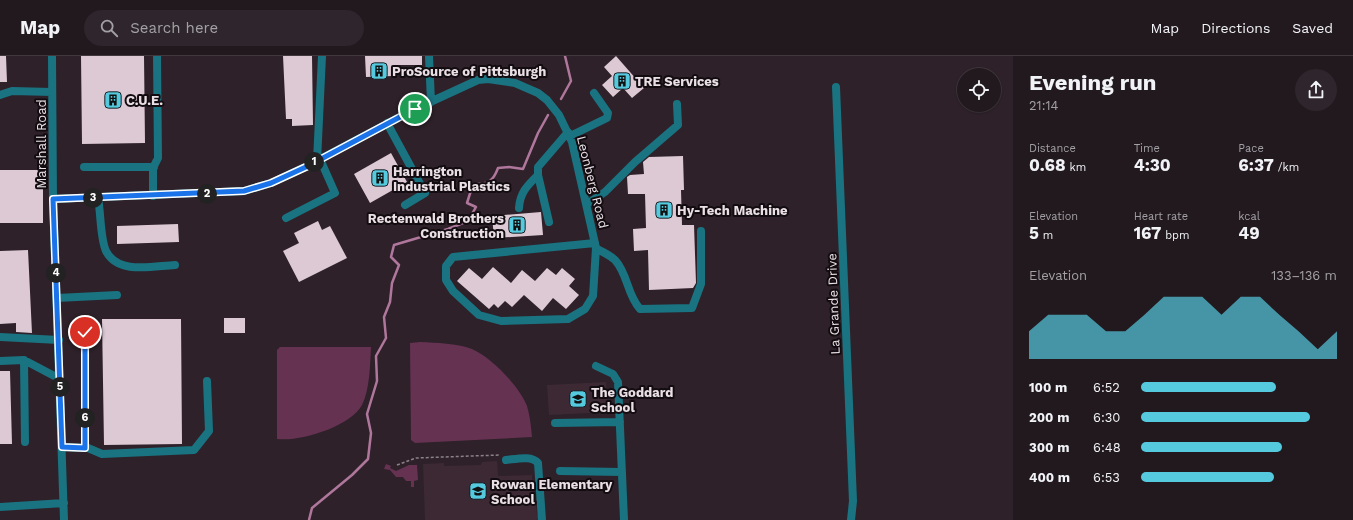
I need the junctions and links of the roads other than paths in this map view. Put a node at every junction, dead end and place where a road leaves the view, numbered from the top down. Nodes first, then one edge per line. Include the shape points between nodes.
1 (52, 56) edge
2 (157, 56) edge
3 (322, 56) edge
4 (429, 56) edge
5 (836, 87) dead end
6 (52, 92) junction
7 (594, 93) dead end
8 (0, 94) edge
9 (431, 102) junction
10 (677, 104) dead end
11 (387, 123) junction
12 (569, 134) junction
13 (318, 160) junction
14 (154, 166) junction
15 (84, 167) dead end
16 (538, 175) junction
17 (153, 196) junction
18 (98, 198) junction
19 (53, 199) junction
20 (587, 204) junction
21 (405, 205) dead end
22 (519, 208) dead end
23 (286, 218) dead end
24 (549, 222) dead end
25 (701, 231) dead end
26 (596, 246) junction
27 (175, 265) dead end
28 (117, 295) dead end
29 (57, 298) junction
30 (85, 332) dead end
31 (0, 337) edge
32 (59, 340) junction
33 (24, 360) junction
34 (0, 361) edge
35 (596, 366) dead end
36 (60, 379) junction
37 (207, 381) dead end
38 (620, 422) junction
39 (555, 424) dead end
40 (25, 442) dead end
41 (62, 447) junction
42 (85, 448) junction
43 (505, 457) road end
44 (560, 471) dead end
45 (622, 472) junction
46 (64, 503) junction
47 (0, 506) edge
48 (64, 520) edge
49 (542, 520) edge
50 (624, 520) edge
51 (851, 520) edge

1 - 6 street, Marshall Road
2 - 14 street via 158,158
3 - 13 street
4 - 9 street
5 - 51 street, La Grande Drive via 853,502
6 - 8 street via 12,91
6 - 19 street, Marshall Road
7 - 12 street via 608,113 607,118
9 - 11 street, Leonberg Road
9 - 12 street, Leonberg Road via 478,80 515,83 547,100 555,108
10 - 20 street via 678,125 634,162 605,192
11 - 13 street, Leonberg Road
11 - 21 street via 425,193
12 - 16 street via 538,167
12 - 20 street, Leonberg Road
13 - 17 street, Leonberg Road via 271,183 244,191
13 - 23 street via 335,193
14 - 15 street
14 - 17 street
16 - 22 street via 523,191
16 - 24 street
17 - 18 street, Leonberg Road
18 - 19 street, Leonberg Road
18 - 27 street via 106,251 118,263 130,268
19 - 29 street, Marshall Road
20 - 26 street, Leonberg Road
25 - 26 street via 702,284 692,308 640,309 633,302 621,268 614,258
26 - 26 street, Leonberg Road via 453,257 446,266 446,280 453,291 479,315 501,321 568,319 585,309 593,296
28 - 29 street
29 - 32 street, Marshall Road
30 - 42 street
31 - 32 street
32 - 36 street, Marshall Road
33 - 34 street
33 - 36 street
33 - 40 street
35 - 38 street via 616,376
36 - 41 street, Marshall Road
37 - 42 street via 209,431 194,450 102,454
38 - 39 street
38 - 45 street
41 - 42 street
41 - 46 street, Marshall Road
43 - 49 street via 531,458 538,463
44 - 45 street
45 - 50 street
46 - 47 street
46 - 48 street, Marshall Road

